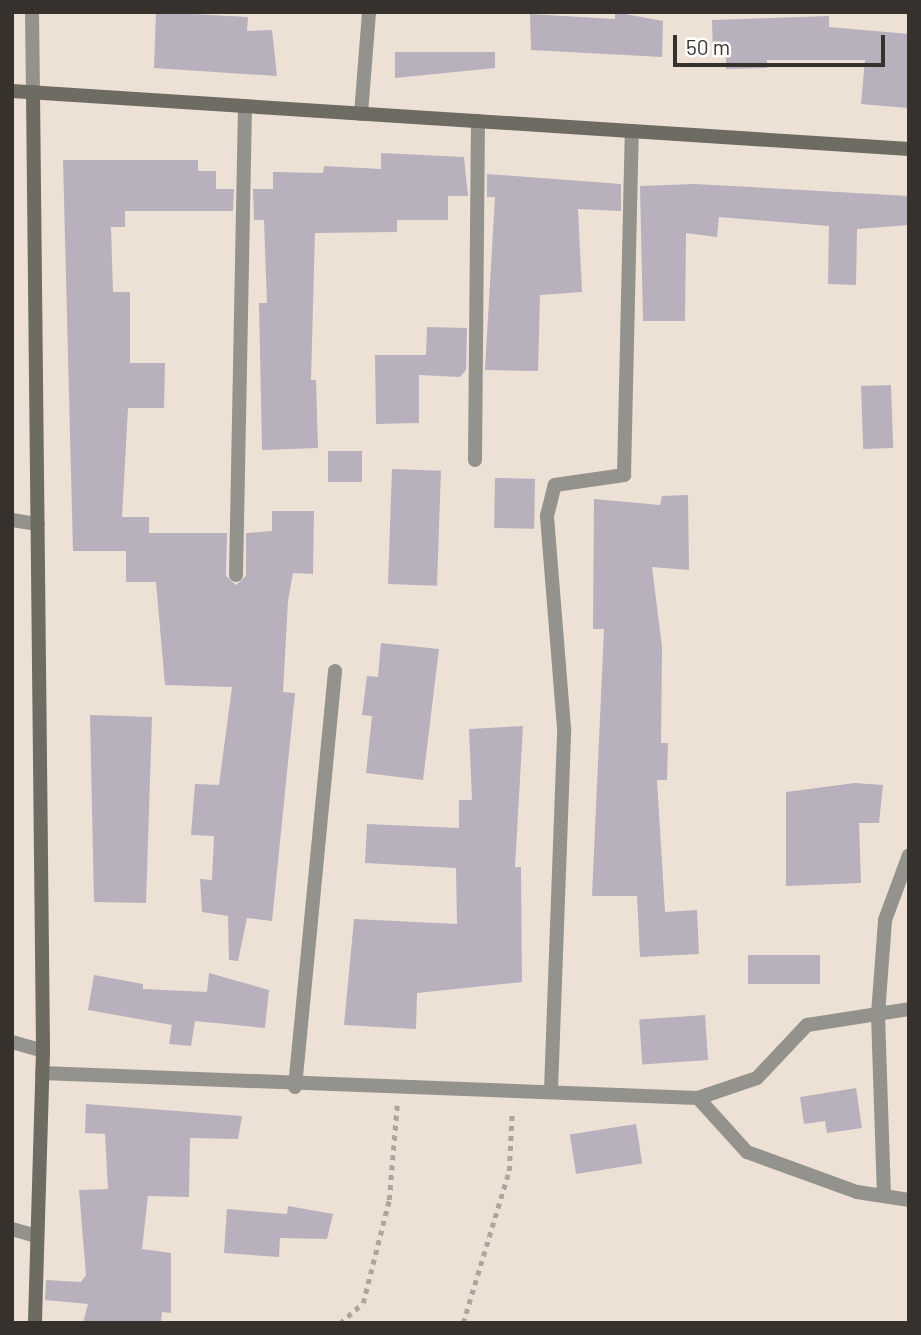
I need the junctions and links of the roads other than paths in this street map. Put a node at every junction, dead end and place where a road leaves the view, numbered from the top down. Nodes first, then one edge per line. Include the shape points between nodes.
1 (32, 12) edge
2 (369, 12) edge
3 (12, 91) edge
4 (33, 92) junction
5 (245, 106) junction
6 (361, 114) junction
7 (478, 121) junction
8 (632, 131) junction
9 (909, 149) edge
10 (475, 460) dead end
11 (12, 520) edge
12 (37, 524) junction
13 (236, 575) dead end
14 (335, 671) dead end
15 (909, 855) edge
16 (909, 1009) edge
17 (878, 1014) junction
18 (12, 1042) edge
19 (43, 1051) junction
20 (42, 1073) junction
21 (295, 1087) junction
22 (551, 1090) junction
23 (698, 1098) junction
24 (884, 1196) junction
25 (909, 1200) edge
26 (12, 1229) edge
27 (37, 1236) junction
28 (35, 1323) edge

1 - 4 street
2 - 6 street
3 - 4 main road
4 - 5 main road
4 - 12 main road
5 - 6 main road
5 - 13 street
6 - 7 main road
7 - 8 main road
7 - 10 street
8 - 9 main road
8 - 22 street via 624,475 555,485 547,516 564,728
11 - 12 street
12 - 19 main road
14 - 21 street
15 - 17 street via 885,920
16 - 17 street
17 - 23 street via 807,1025 757,1078
17 - 24 street
18 - 19 street
19 - 20 main road
20 - 21 street
20 - 27 main road
21 - 22 street
22 - 23 street
23 - 24 street via 747,1152
24 - 25 street
26 - 27 street
27 - 28 main road

